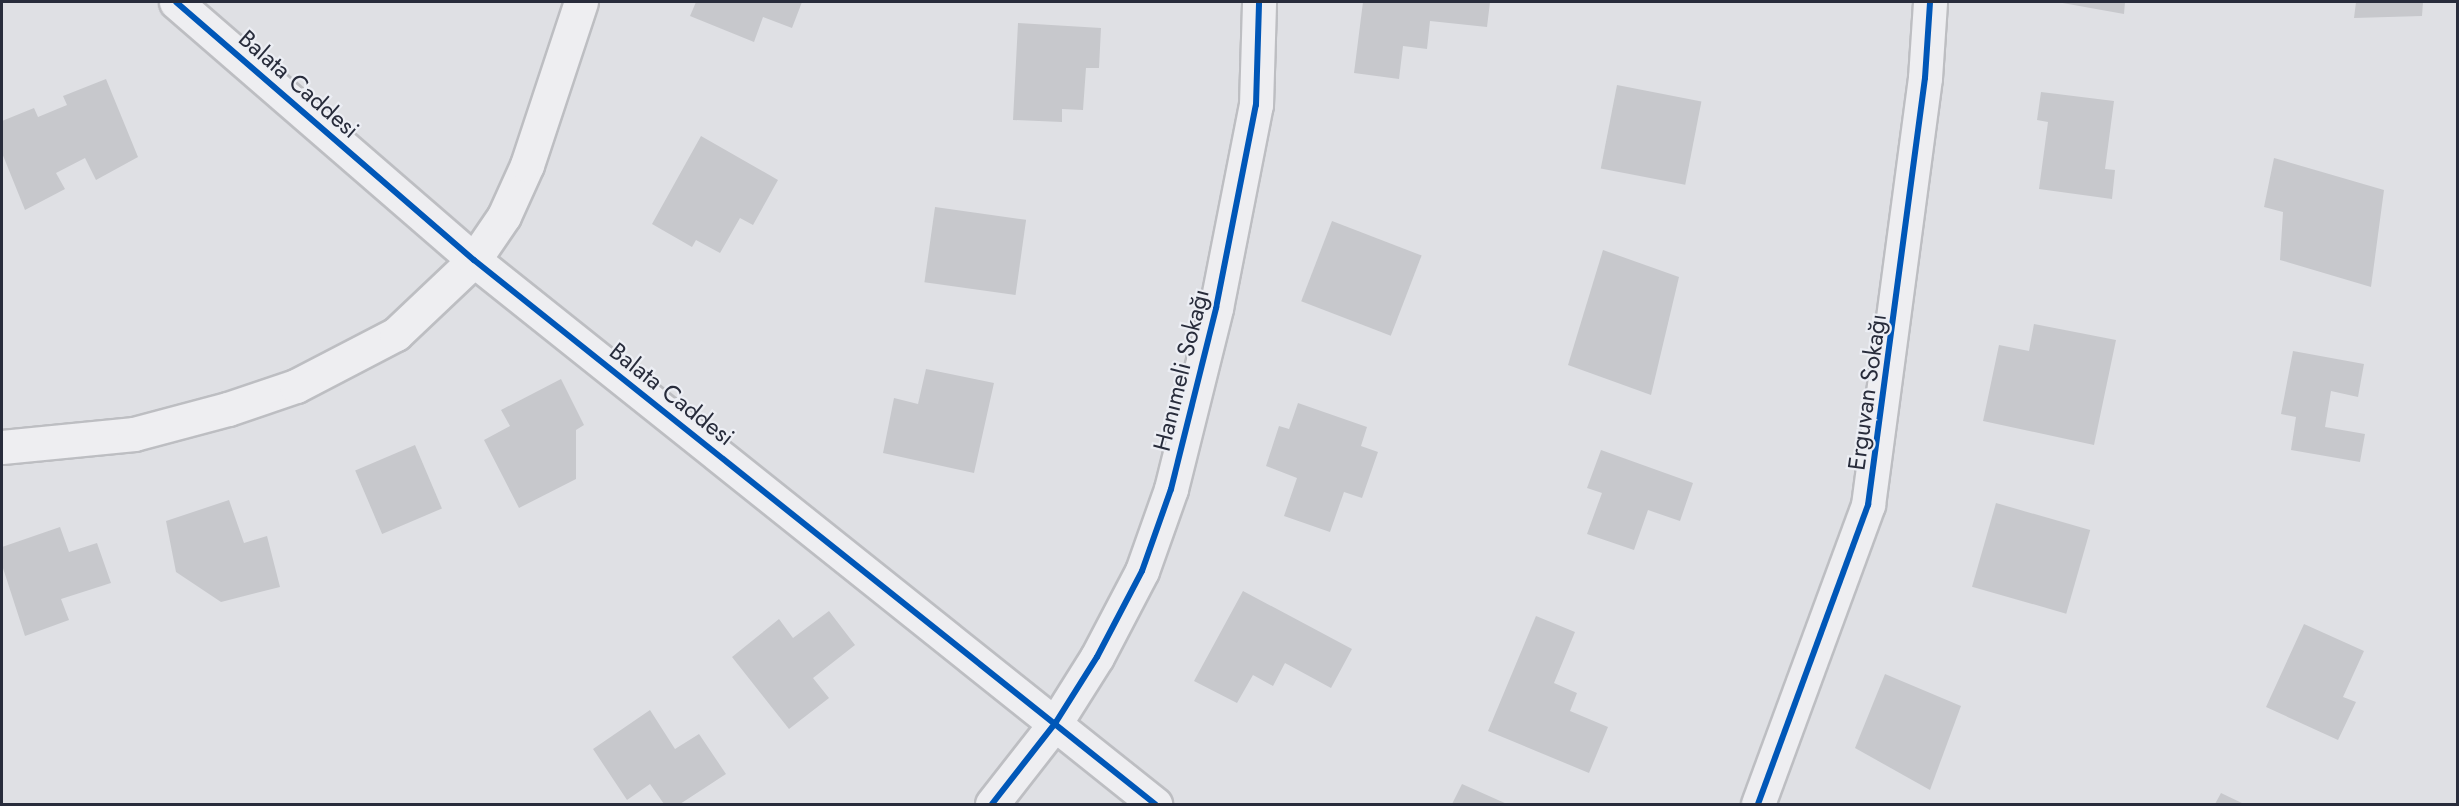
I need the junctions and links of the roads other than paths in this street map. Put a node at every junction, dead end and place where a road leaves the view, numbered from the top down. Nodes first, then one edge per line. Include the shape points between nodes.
1 (176, 2) edge
2 (581, 2) edge
3 (1259, 2) edge
4 (1930, 2) edge
5 (474, 260) junction
6 (2, 447) edge
7 (1056, 722) junction
8 (992, 804) edge
9 (1155, 804) edge
10 (1758, 804) edge

1 - 5 street, Balata Caddesi
2 - 5 street via 527,165 504,216
3 - 7 street, Hanımeli Sokağı via 1256,105 1216,308 1171,489 1142,571
4 - 10 street, Erguvan Sokağı via 1925,78 1868,505
5 - 6 street via 396,334 296,386 134,434
5 - 7 street, Balata Caddesi
7 - 8 street, Hanımeli Sokağı
7 - 9 street, Balata Caddesi

